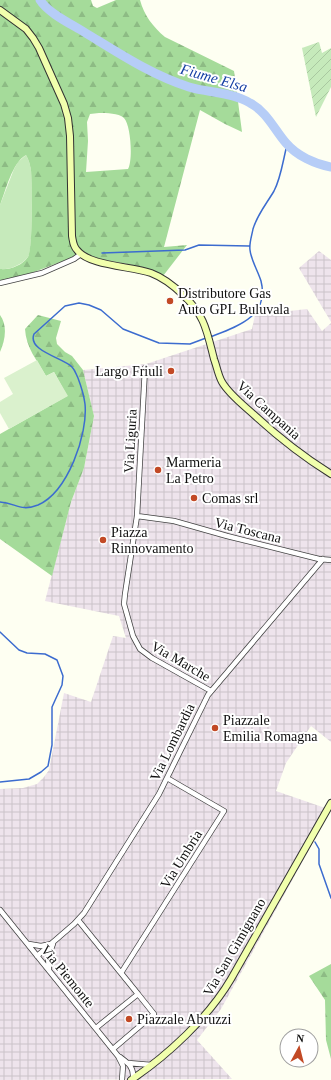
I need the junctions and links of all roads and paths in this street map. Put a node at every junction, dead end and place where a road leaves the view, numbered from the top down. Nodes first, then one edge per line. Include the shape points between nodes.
1 (0, 10) edge
2 (81, 254) junction
3 (0, 283) edge
4 (145, 368) dead end
5 (331, 474) edge
6 (137, 516) junction
7 (322, 559) junction
8 (331, 560) edge
9 (211, 691) junction
10 (167, 778) junction
11 (331, 803) edge
12 (0, 910) edge
13 (78, 920) junction
14 (54, 942) junction
15 (27, 943) junction
16 (38, 956) junction
17 (49, 970) junction
18 (121, 973) junction
19 (138, 994) junction
20 (96, 1028) junction
21 (112, 1048) junction
22 (118, 1056) junction
23 (128, 1063) junction
24 (152, 1065) junction
25 (132, 1079) edge
26 (122, 1080) edge

1 - 2 street via 26,29 33,38 64,104 70,136 72,236 75,247
2 - 3 street via 72,261 42,273
2 - 5 street, Via Campania via 91,260 145,271 172,285 189,301 205,325 220,376 228,391 291,447
4 - 6 street, Via Liguria
6 - 7 street, Via Toscana via 174,521
6 - 9 street, Via Marche via 124,604 133,636 141,650 152,658
7 - 8 street, Via Toscana
7 - 9 street, Via Lombardia
9 - 10 street, Via Lombardia
10 - 13 street, Via Lombardia
10 - 18 street, Via Umbria via 224,811
11 - 24 street, Via San Gimignano via 219,998 201,1020
12 - 15 street, Via Piemonte
13 - 14 street, Via Lombardia
13 - 18 street
14 - 15 street via 43,946
14 - 16 street, Via Lombardia
14 - 17 street via 48,956
15 - 16 street, Via Piemonte
16 - 17 street, Via Piemonte
17 - 20 street, Via Piemonte
18 - 19 street
19 - 20 street
19 - 21 street via 154,1014
20 - 21 street, Via Piemonte
21 - 22 street, Via Piemonte
22 - 23 street, Via Piemonte
22 - 26 street, Via Piemonte via 122,1066
23 - 24 street
23 - 25 street via 132,1068
24 - 25 street, Via San Gimignano

